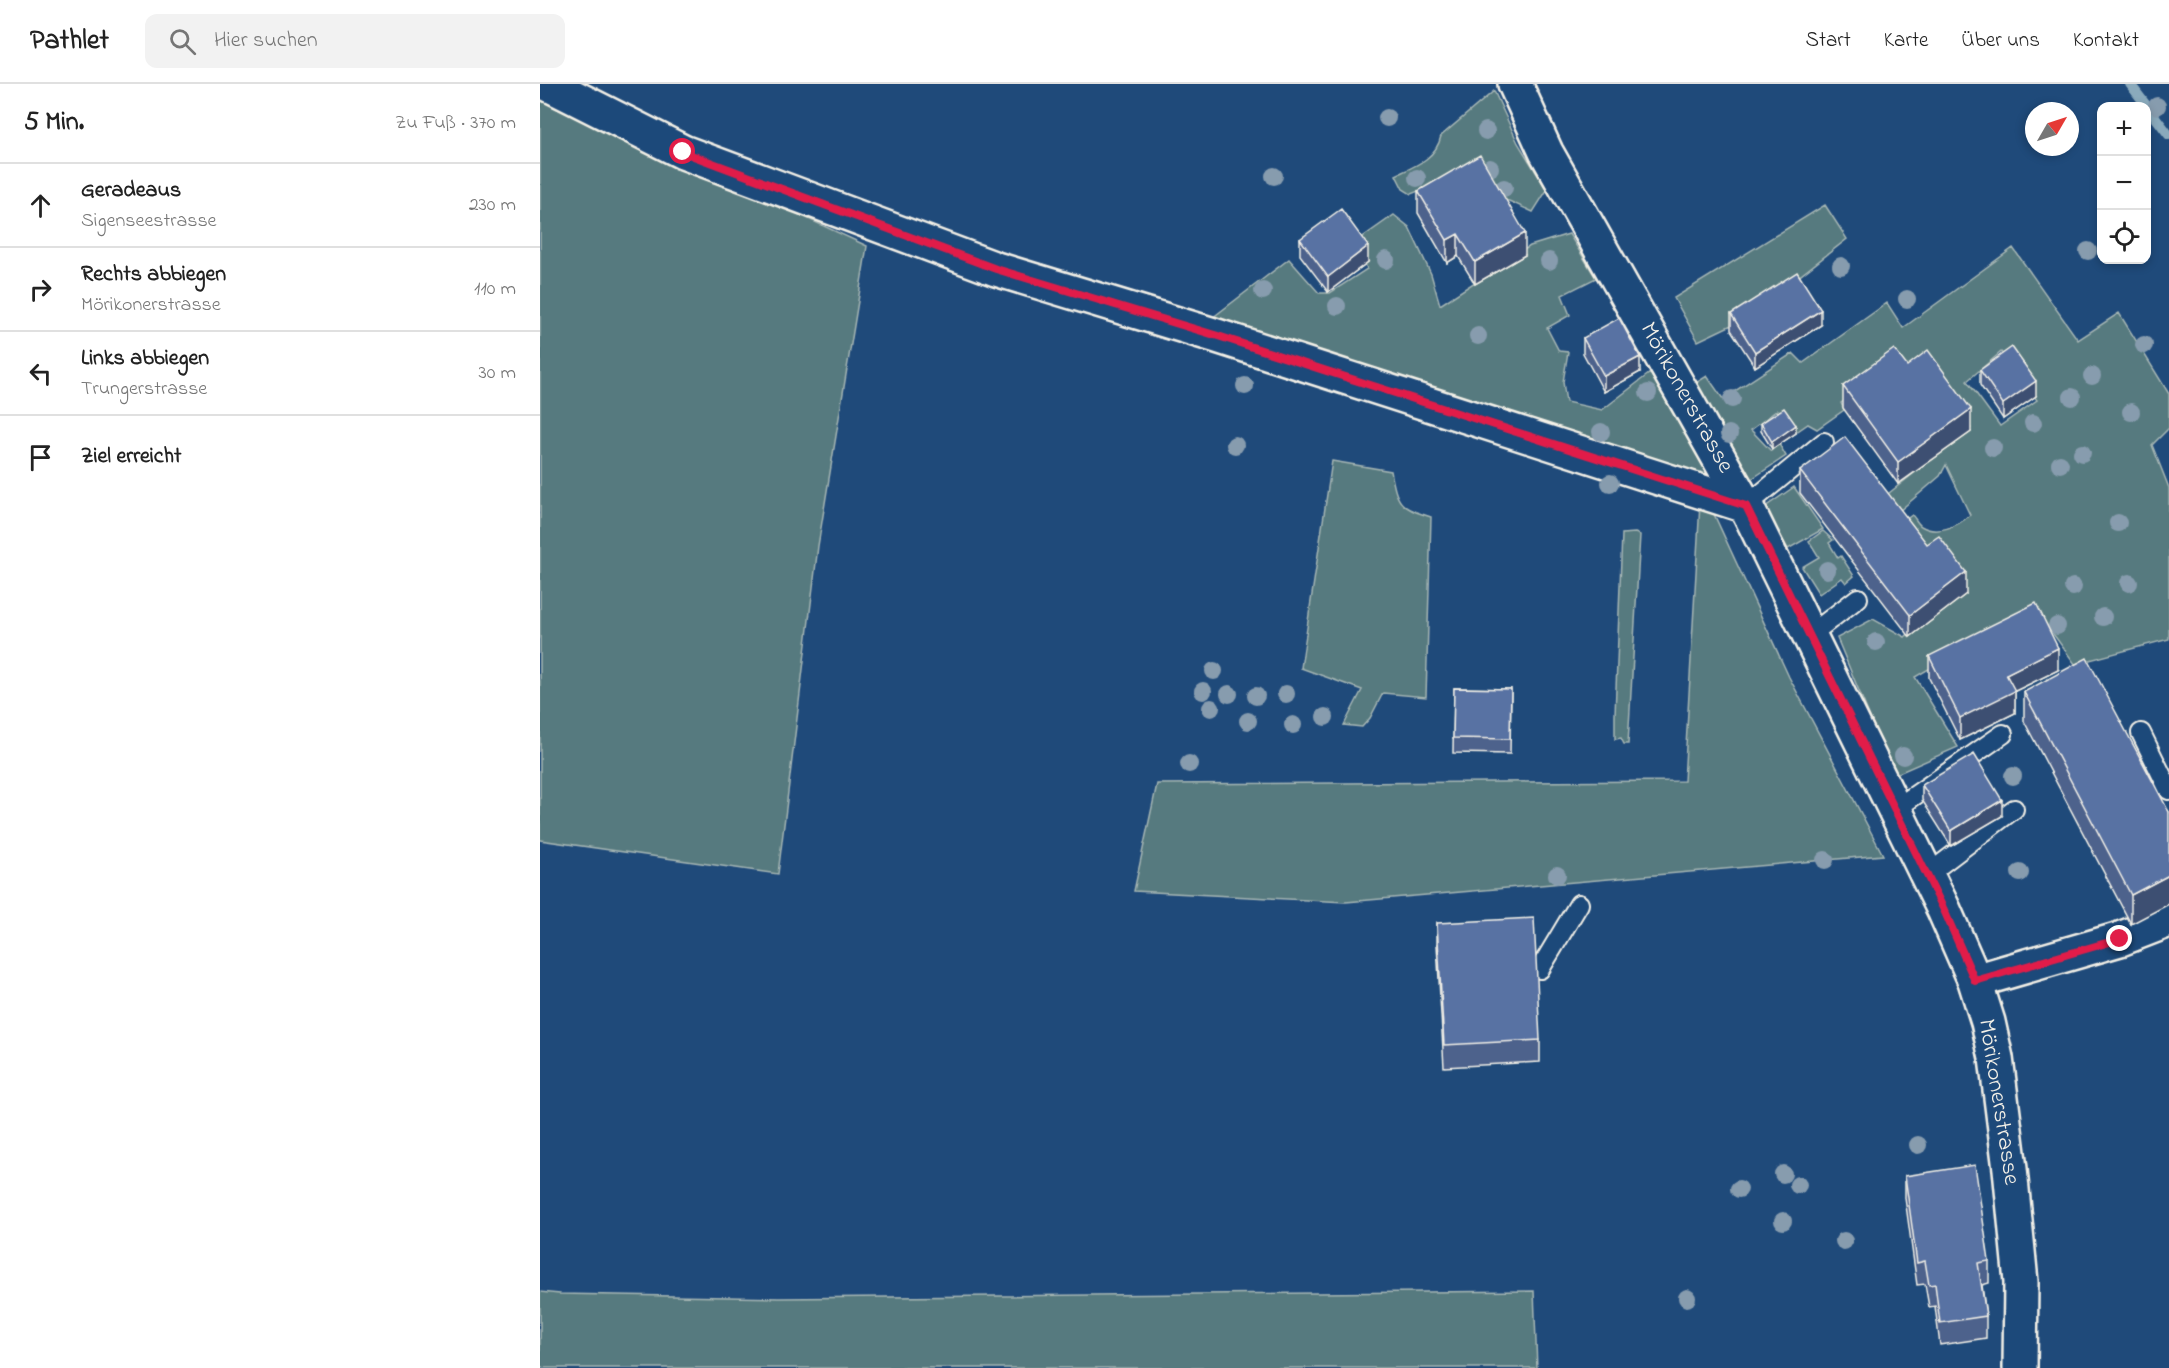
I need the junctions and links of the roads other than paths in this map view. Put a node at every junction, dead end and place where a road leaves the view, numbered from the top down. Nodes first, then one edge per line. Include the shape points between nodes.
1 (548, 84) edge
2 (1515, 84) edge
3 (1824, 442) dead end
4 (1746, 506) junction
5 (1858, 598) dead end
6 (1810, 635) junction
7 (2141, 733) dead end
8 (2003, 734) dead end
9 (2169, 790) edge
10 (2014, 809) dead end
11 (1894, 810) junction
12 (1927, 875) junction
13 (1579, 904) dead end
14 (2169, 920) edge
15 (1540, 969) dead end
16 (1975, 981) junction
17 (2020, 1368) edge

1 - 4 street via 683,152 996,269 1218,336
2 - 4 street, Mörikonerstrasse via 1546,152
3 - 4 lane
4 - 6 street, Mörikonerstrasse
5 - 6 lane
6 - 11 street, Mörikonerstrasse
7 - 9 lane
8 - 11 lane
10 - 12 lane
11 - 12 street, Mörikonerstrasse
12 - 16 street, Mörikonerstrasse
13 - 15 lane
14 - 16 street via 2120,939
16 - 17 street, Mörikonerstrasse via 1996,1058 2010,1169 2021,1282

